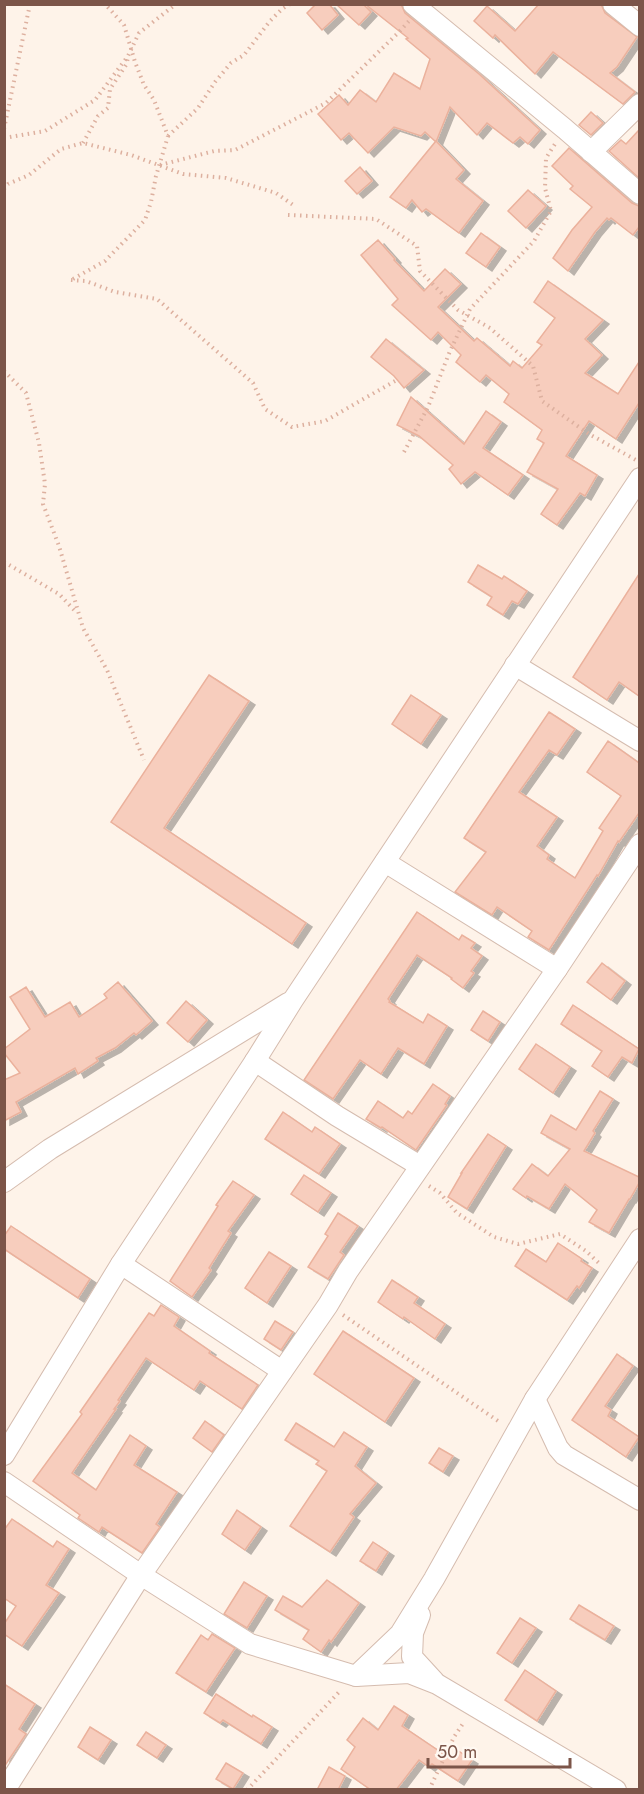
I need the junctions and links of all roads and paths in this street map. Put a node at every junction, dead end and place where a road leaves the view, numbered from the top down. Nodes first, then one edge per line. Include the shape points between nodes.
1 (30, 4) edge
2 (105, 4) edge
3 (176, 4) edge
4 (290, 4) edge
5 (613, 4) edge
6 (415, 7) edge
7 (639, 26) edge
8 (128, 56) junction
9 (639, 104) edge
10 (4, 129) edge
11 (565, 129) junction
12 (168, 136) junction
13 (4, 138) edge
14 (83, 143) junction
15 (591, 152) junction
16 (159, 165) junction
17 (4, 189) edge
18 (639, 194) edge
19 (296, 207) dead end
20 (288, 215) dead end
21 (4, 371) edge
22 (395, 381) dead end
23 (404, 452) dead end
24 (639, 462) edge
25 (639, 478) edge
26 (4, 562) edge
27 (79, 615) junction
28 (515, 665) junction
29 (639, 741) edge
30 (144, 760) dead end
31 (639, 844) edge
32 (385, 862) junction
33 (556, 969) junction
34 (293, 1000) junction
35 (255, 1061) junction
36 (417, 1171) junction
37 (4, 1182) edge
38 (639, 1239) edge
39 (121, 1264) junction
40 (615, 1277) junction
41 (328, 1305) junction
42 (282, 1371) junction
43 (535, 1400) junction
44 (516, 1433) junction
45 (4, 1455) edge
46 (4, 1482) edge
47 (639, 1500) edge
48 (141, 1575) junction
49 (434, 1578) junction
50 (356, 1676) junction
51 (437, 1684) junction
52 (474, 1706) junction
53 (5, 1790) edge
54 (247, 1790) edge
55 (429, 1790) edge
56 (616, 1790) edge

1 - 10 path
2 - 12 path via 124,25 144,85
3 - 8 path via 139,33
4 - 12 path via 270,21 244,55 231,63 198,108
5 - 7 street
6 - 11 street
6 - 16 path via 398,33 326,103 235,150 214,151
8 - 13 path via 94,100 45,131
8 - 14 path via 110,88 108,108 98,116
9 - 15 street
11 - 15 street
11 - 23 path via 546,158 545,188 551,211 534,241 470,309
12 - 16 path
14 - 16 path
14 - 17 path via 61,149
15 - 18 street
16 - 19 path via 183,174 226,178 276,193
16 - 22 path via 145,220 105,261 71,280 158,299 253,382 265,409 292,427 324,421
20 - 24 path via 376,219 417,246 420,271 458,310 490,328 533,366 542,401
21 - 27 path via 26,393 39,442 45,484 43,504
25 - 28 street
26 - 27 path via 59,594
27 - 30 path via 107,670
28 - 29 street
28 - 32 street
31 - 33 street
32 - 33 street
32 - 34 street
33 - 36 street
34 - 35 street
34 - 37 street via 50,1149
35 - 36 street
35 - 39 street
36 - 40 path via 458,1213 494,1237 518,1244 560,1234
36 - 41 street
38 - 40 street
39 - 42 street
39 - 45 street
40 - 43 street
41 - 42 street
41 - 44 path
42 - 48 street
43 - 44 street
43 - 47 street via 564,1455
44 - 49 street
46 - 48 street
48 - 50 street via 250,1644
48 - 53 street
49 - 50 street via 400,1634
49 - 51 street via 413,1633 412,1657
50 - 51 street via 409,1673
50 - 54 path
51 - 52 street
52 - 55 path
52 - 56 street

